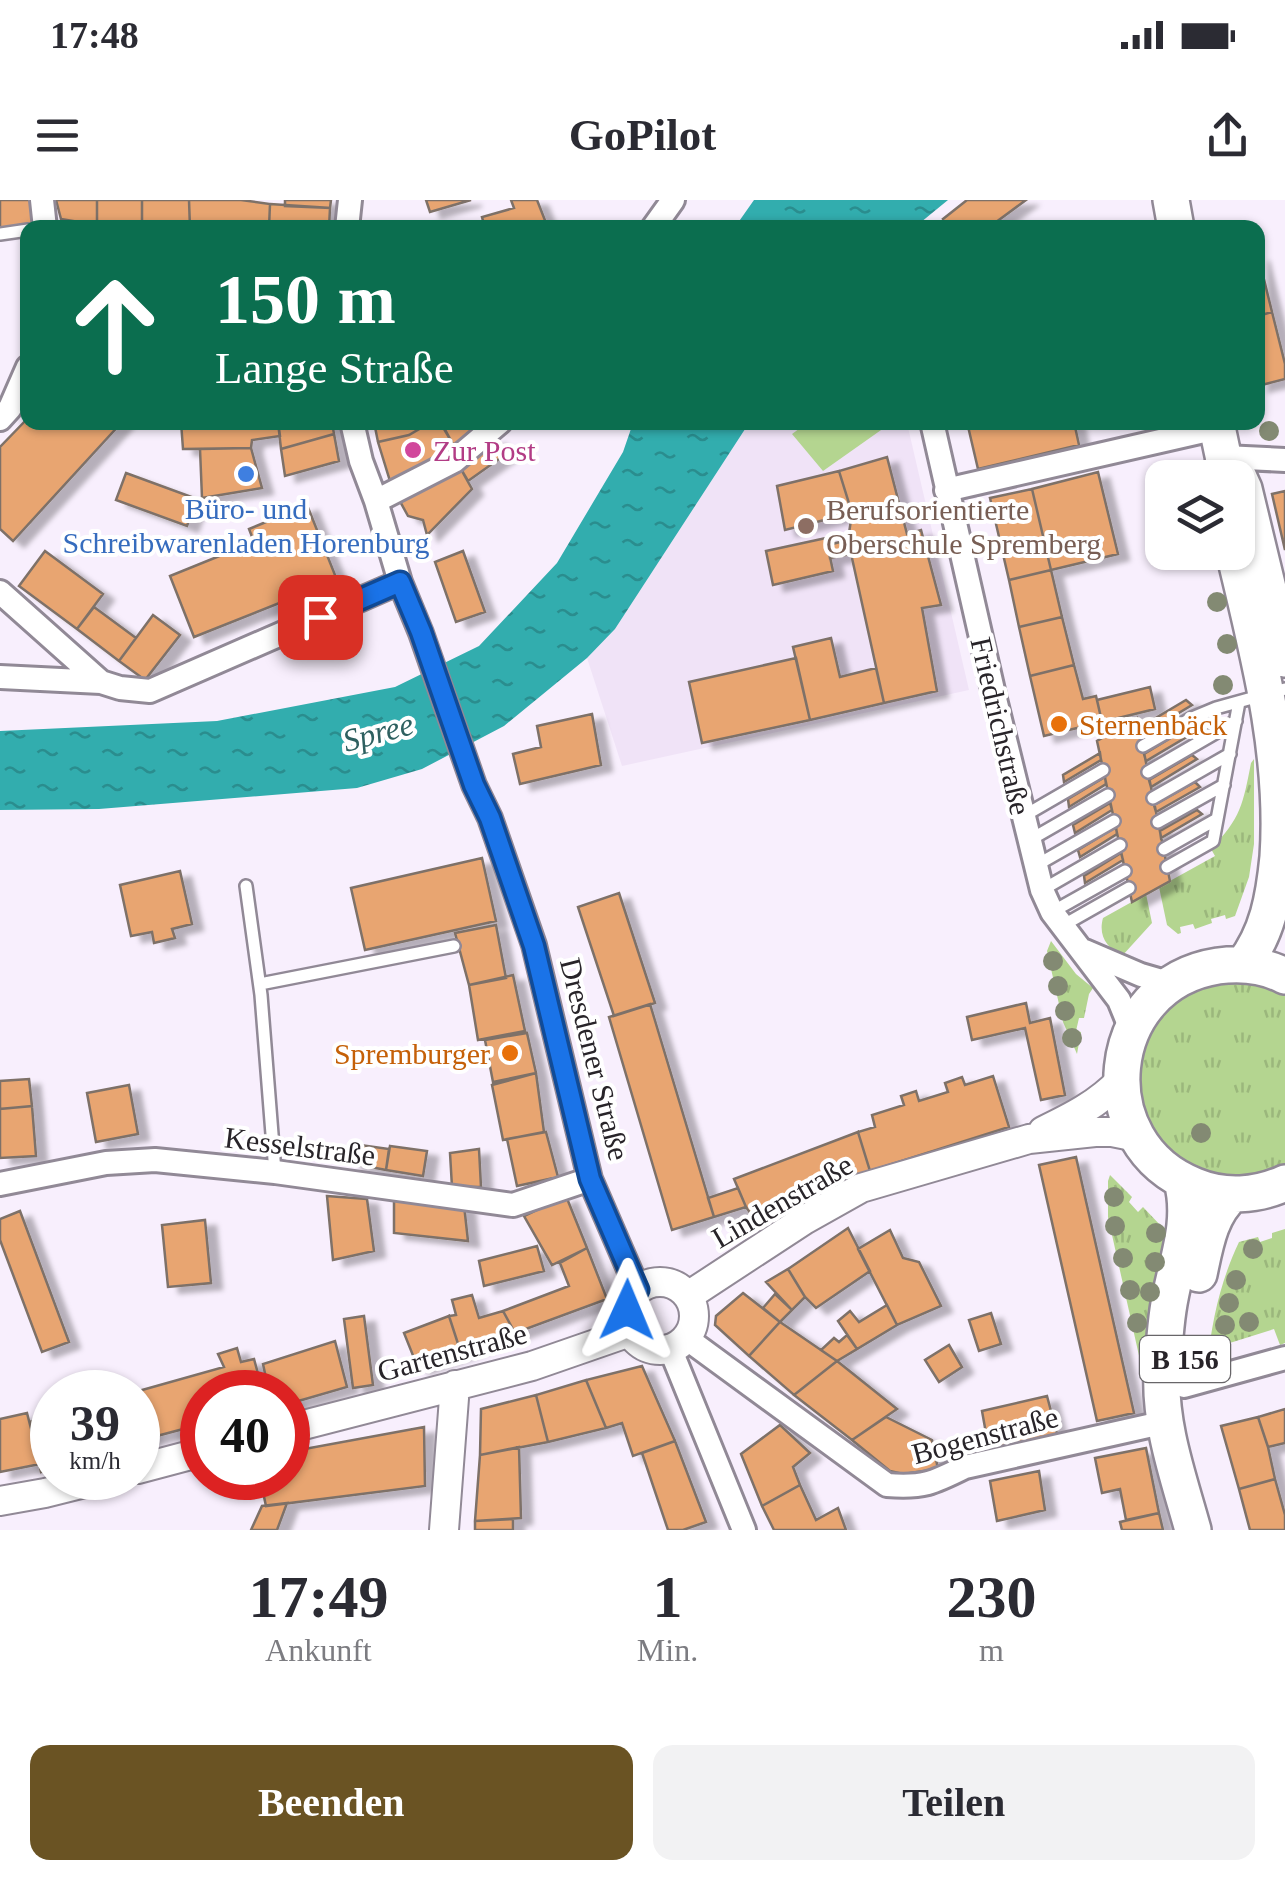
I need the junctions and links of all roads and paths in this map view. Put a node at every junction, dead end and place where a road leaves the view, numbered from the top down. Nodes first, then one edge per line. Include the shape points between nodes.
1 (20, 385) edge
2 (0, 418) edge
3 (354, 430) edge
4 (491, 430) edge
5 (934, 430) edge
6 (1220, 449) edge
7 (1285, 460) edge
8 (946, 490) junction
9 (376, 501) junction
10 (1238, 570) edge
11 (400, 582) junction
12 (0, 592) edge
13 (1285, 659) edge
14 (0, 676) edge
15 (101, 682) junction
16 (1264, 695) edge
17 (1236, 721) junction
18 (1143, 746) dead end
19 (1230, 754) junction
20 (1103, 770) dead end
21 (1148, 772) dead end
22 (1224, 784) junction
23 (1108, 794) dead end
24 (1153, 798) dead end
25 (1022, 817) junction
26 (1218, 819) junction
27 (1114, 821) dead end
28 (1158, 822) dead end
29 (1028, 840) junction
30 (1120, 845) dead end
31 (1164, 849) dead end
32 (1035, 866) junction
33 (1167, 867) dead end
34 (1125, 871) dead end
35 (246, 886) dead end
36 (1129, 888) dead end
37 (1042, 890) junction
38 (1057, 919) junction
39 (454, 946) dead end
40 (1082, 950) junction
41 (1243, 965) junction
42 (1285, 976) edge
43 (260, 984) junction
44 (1172, 984) junction
45 (1132, 1032) junction
46 (1121, 1080) junction
47 (1136, 1136) junction
48 (1029, 1139) junction
49 (275, 1172) junction
50 (590, 1179) junction
51 (1182, 1181) junction
52 (1285, 1183) edge
53 (0, 1184) edge
54 (1233, 1194) junction
55 (638, 1290) junction
56 (688, 1296) junction
57 (630, 1332) junction
58 (678, 1343) junction
59 (1285, 1358) edge
60 (454, 1386) junction
61 (1184, 1386) junction
62 (1166, 1422) junction
63 (310, 1424) edge
64 (30, 1496) edge
65 (0, 1501) edge
66 (444, 1530) edge
67 (744, 1530) edge
68 (1193, 1530) edge
69 (1216, 1530) edge

1 - 2 street
3 - 9 street, Dresdener Straße
4 - 9 street via 454,461
5 - 8 street, Friedrichstraße
6 - 7 street
6 - 8 street
6 - 13 main road via 1244,489
8 - 25 street, Friedrichstraße
9 - 11 street, Dresdener Straße
10 - 16 main road
11 - 15 street via 150,691
11 - 50 street, Dresdener Straße via 534,946
12 - 15 street
14 - 15 street
16 - 17 lane
16 - 18 lane via 1192,718
16 - 41 main road via 1278,758 1282,824 1270,912
17 - 19 lane
17 - 21 lane
19 - 22 lane
19 - 24 lane
20 - 25 lane
22 - 26 lane
22 - 28 lane
23 - 29 lane
25 - 29 street, Friedrichstraße
26 - 31 lane
26 - 33 lane via 1213,841
27 - 32 lane
29 - 32 street, Friedrichstraße
30 - 37 lane
32 - 37 street, Friedrichstraße
34 - 38 lane
35 - 43 lane
36 - 38 lane
37 - 38 street, Friedrichstraße
38 - 40 street, Friedrichstraße
39 - 43 lane
40 - 44 street, Friedrichstraße
40 - 45 street, Friedrichstraße
41 - 42 main road
41 - 44 main road via 1208,968
43 - 49 lane
44 - 45 main road
45 - 46 main road
46 - 47 main road
46 - 48 street, Lindenstraße via 1087,1109
47 - 48 street, Lindenstraße via 1095,1132
47 - 51 main road
48 - 56 street, Lindenstraße via 861,1188
49 - 50 street, Kesselstraße via 514,1205
49 - 53 street, Kesselstraße via 156,1160
50 - 55 street, Dresdener Straße
51 - 54 main road
51 - 62 main road, B 156 via 1186,1226 1162,1376
52 - 54 main road
54 - 61 main road, B 156 via 1206,1242 1187,1328
55 - 56 street via 670,1283
55 - 57 street via 627,1310
56 - 58 street via 692,1328
57 - 58 street via 658,1350
57 - 60 street, Gartenstraße
58 - 62 street, Bogenstraße via 887,1485 915,1487 965,1467
58 - 67 street
59 - 61 street
60 - 63 street, Gartenstraße
60 - 66 street
61 - 69 main road, B 156
62 - 68 main road, B 156
64 - 65 street

